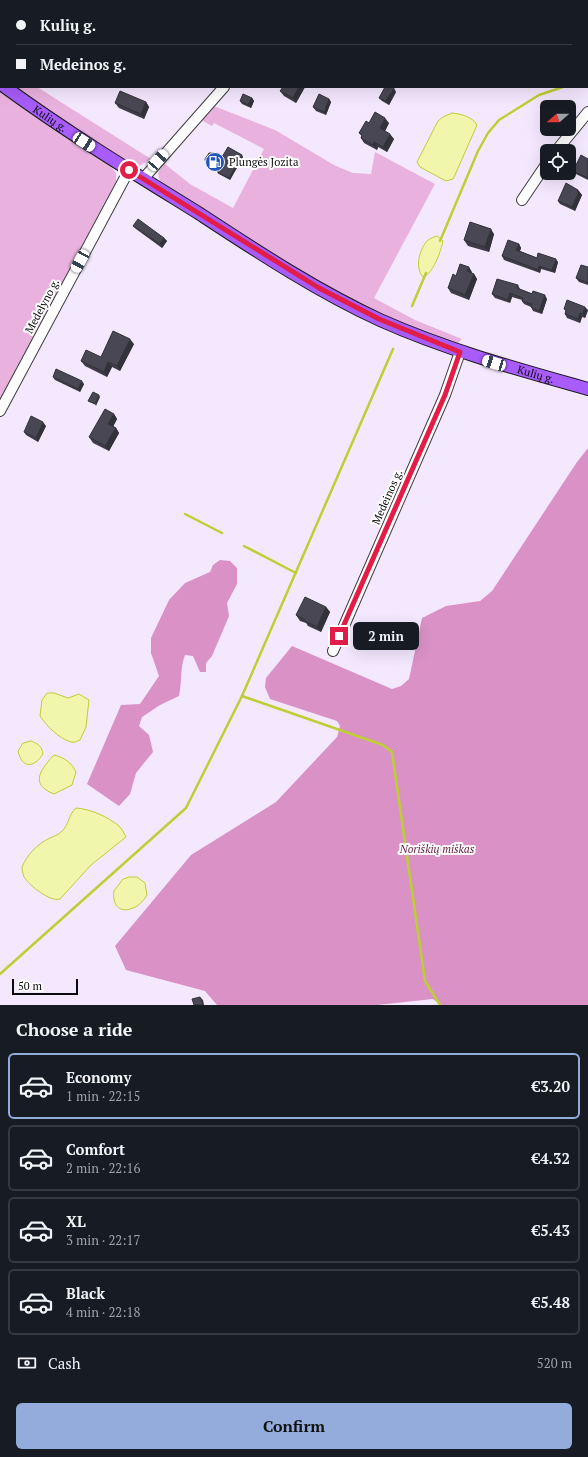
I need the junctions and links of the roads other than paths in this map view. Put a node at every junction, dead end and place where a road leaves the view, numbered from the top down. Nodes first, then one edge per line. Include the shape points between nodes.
1 (6, 88) edge
2 (223, 88) edge
3 (588, 112) edge
4 (562, 144) edge
5 (129, 170) junction
6 (540, 173) edge
7 (143, 179) junction
8 (522, 200) dead end
9 (460, 352) junction
10 (588, 389) edge
11 (0, 411) edge
12 (333, 651) dead end

1 - 5 main road, Kulių g.
2 - 7 street
3 - 4 street
5 - 7 main road, Kulių g.
5 - 11 street, Medelyno g.
6 - 8 street
7 - 9 main road, Kulių g. via 319,288 379,319
9 - 10 main road, Kulių g.
9 - 12 street, Medeinos g. via 445,395

